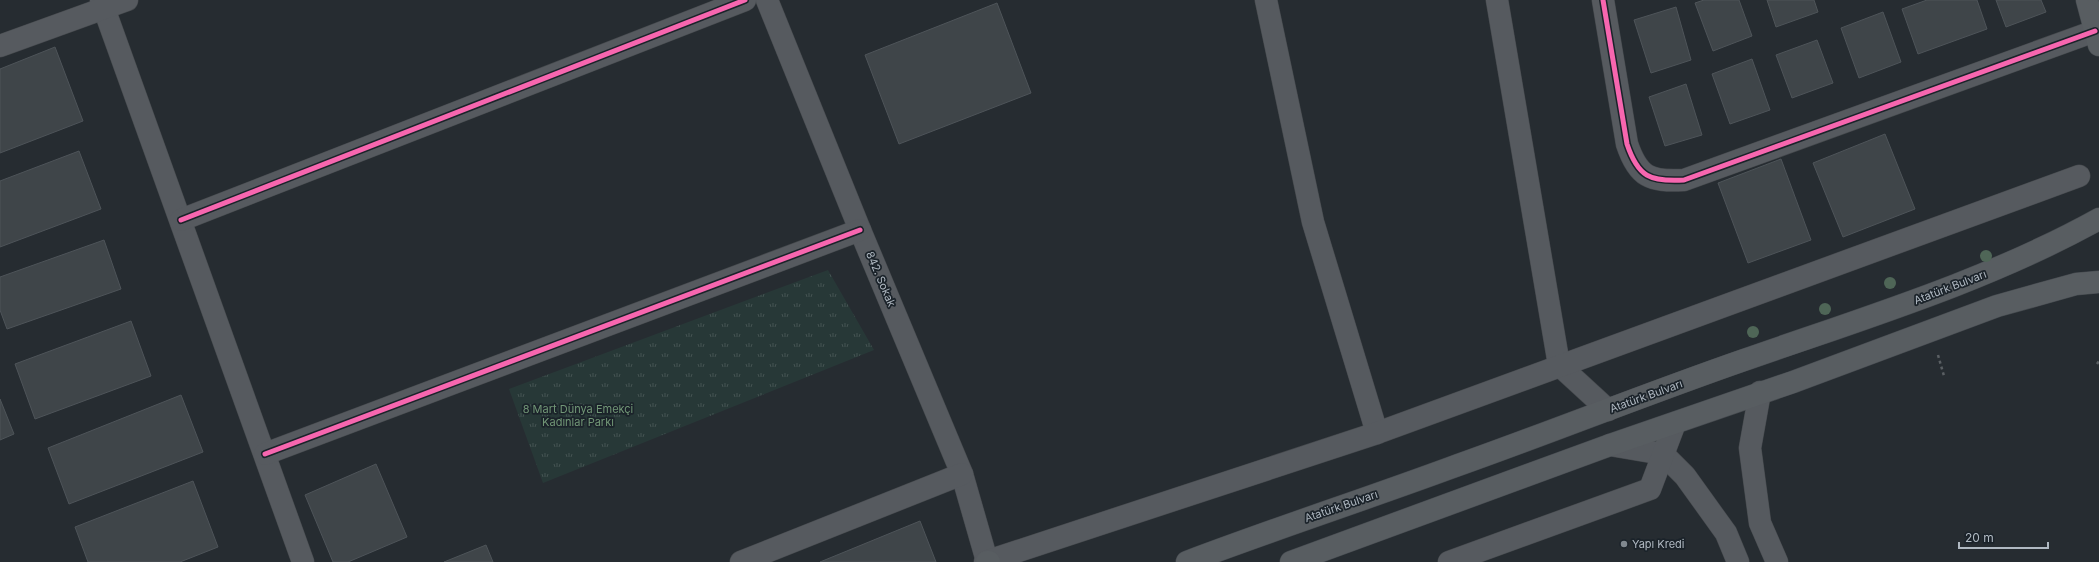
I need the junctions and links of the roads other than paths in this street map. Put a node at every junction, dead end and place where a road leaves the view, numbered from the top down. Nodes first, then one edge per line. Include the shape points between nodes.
1 (127, 0) edge
2 (744, 0) edge
3 (767, 0) edge
4 (1266, 0) edge
5 (1497, 0) edge
6 (1603, 0) edge
7 (2087, 0) edge
8 (103, 4) edge
9 (2097, 38) edge
10 (0, 46) edge
11 (2079, 176) dead end
12 (181, 220) junction
13 (2099, 220) edge
14 (860, 230) junction
15 (2099, 282) edge
16 (1559, 365) junction
17 (1760, 392) junction
18 (1608, 410) junction
19 (1675, 422) junction
20 (1377, 433) junction
21 (1610, 445) junction
22 (265, 454) junction
23 (1663, 454) junction
24 (962, 474) junction
25 (303, 562) edge
26 (741, 562) edge
27 (987, 562) edge
28 (1187, 562) edge
29 (1291, 562) edge
30 (1449, 562) edge
31 (1738, 562) edge
32 (1777, 562) edge

1 - 8 street
2 - 12 street
3 - 14 street, 842. Sokak
4 - 20 street via 1313,222
5 - 16 street
6 - 9 street via 1626,144 1641,171 1650,178 1663,182 1684,180
7 - 9 main road
8 - 10 street
8 - 12 street
11 - 16 street
12 - 22 street
13 - 18 main road, Atatürk Bulvarı via 1998,268 1916,300
14 - 22 street
14 - 24 street, 842. Sokak
15 - 17 main road via 2076,284 1997,306
16 - 18 street
16 - 20 street
17 - 19 main road
17 - 32 street via 1750,448 1760,523
18 - 28 main road, Atatürk Bulvarı
19 - 21 main road
19 - 23 street
20 - 27 street
21 - 23 street
21 - 29 main road
22 - 25 street
23 - 30 street via 1650,489
23 - 31 street via 1685,476 1726,533
24 - 26 street
24 - 27 street, 842. Sokak

